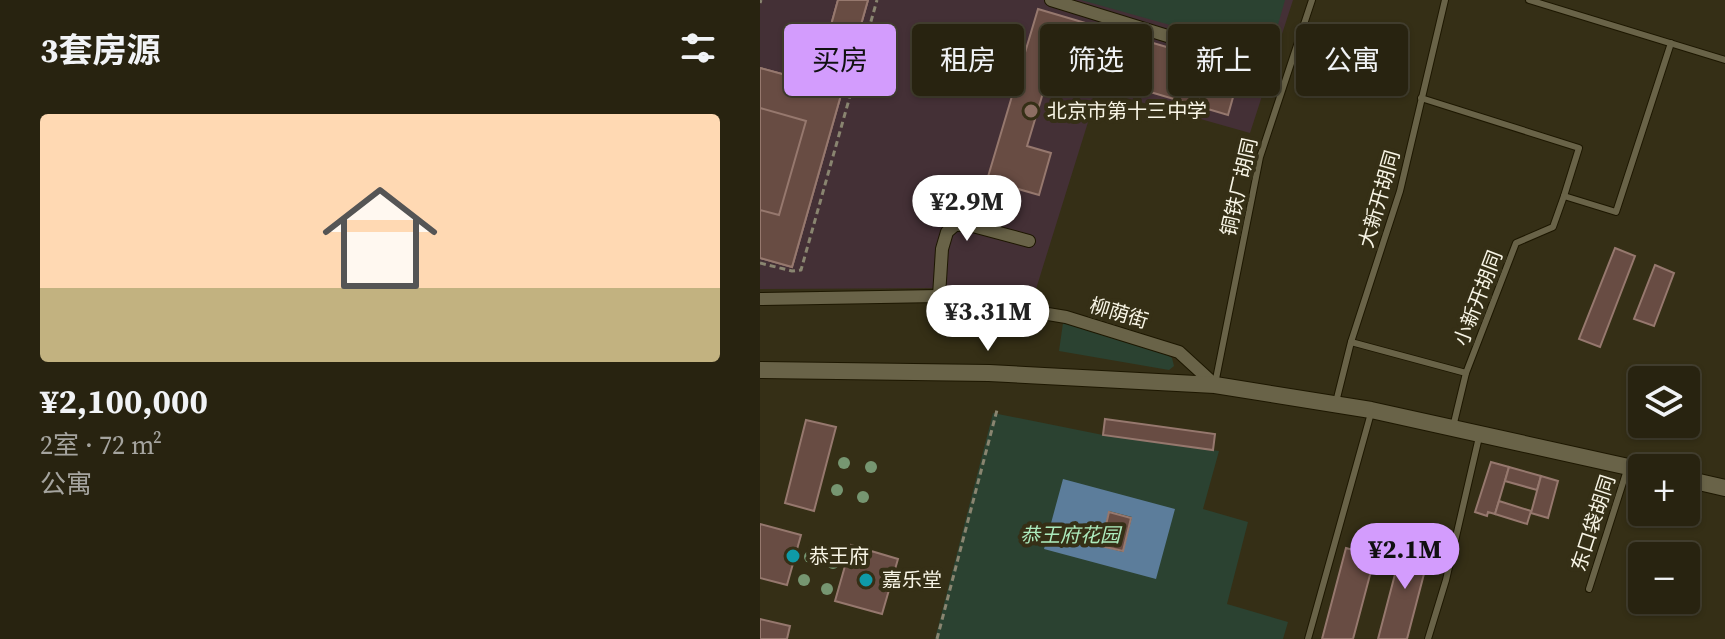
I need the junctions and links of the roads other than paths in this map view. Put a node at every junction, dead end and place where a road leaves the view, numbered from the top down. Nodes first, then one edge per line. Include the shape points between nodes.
1 (1051, 0) edge
2 (1312, 0) edge
3 (1445, 0) edge
4 (1529, 0) edge
5 (1168, 36) edge
6 (1671, 43) junction
7 (1725, 60) edge
8 (1421, 98) junction
9 (1564, 196) junction
10 (1029, 241) dead end
11 (939, 296) junction
12 (760, 299) edge
13 (1351, 342) junction
14 (760, 370) edge
15 (1466, 373) junction
16 (1215, 385) junction
17 (1336, 404) junction
18 (1371, 410) junction
19 (1453, 428) junction
20 (1479, 434) junction
21 (1628, 466) edge
22 (1700, 482) edge
23 (1628, 486) edge
24 (1725, 488) edge
25 (1589, 589) dead end
26 (1308, 639) edge
27 (1428, 639) edge

1 - 5 street
2 - 16 lane, 铜铁厂胡同 via 1260,157
3 - 8 lane, 大新开胡同
4 - 6 lane
6 - 7 lane
6 - 9 lane via 1616,212
8 - 9 lane, 小新开胡同 via 1579,148
8 - 13 lane, 大新开胡同 via 1400,191
9 - 15 lane, 小新开胡同 via 1553,227 1516,243
10 - 11 street via 955,225 942,249
11 - 12 street, 柳荫街
11 - 16 street, 柳荫街 via 1066,317 1179,352
13 - 15 lane
13 - 17 lane, 大新开胡同
14 - 16 street via 989,373
15 - 19 lane, 小新开胡同
16 - 17 street
17 - 18 street
18 - 19 street
18 - 26 lane
19 - 20 street
20 - 21 street
20 - 27 lane
22 - 24 street
23 - 25 lane, 东口袋胡同

